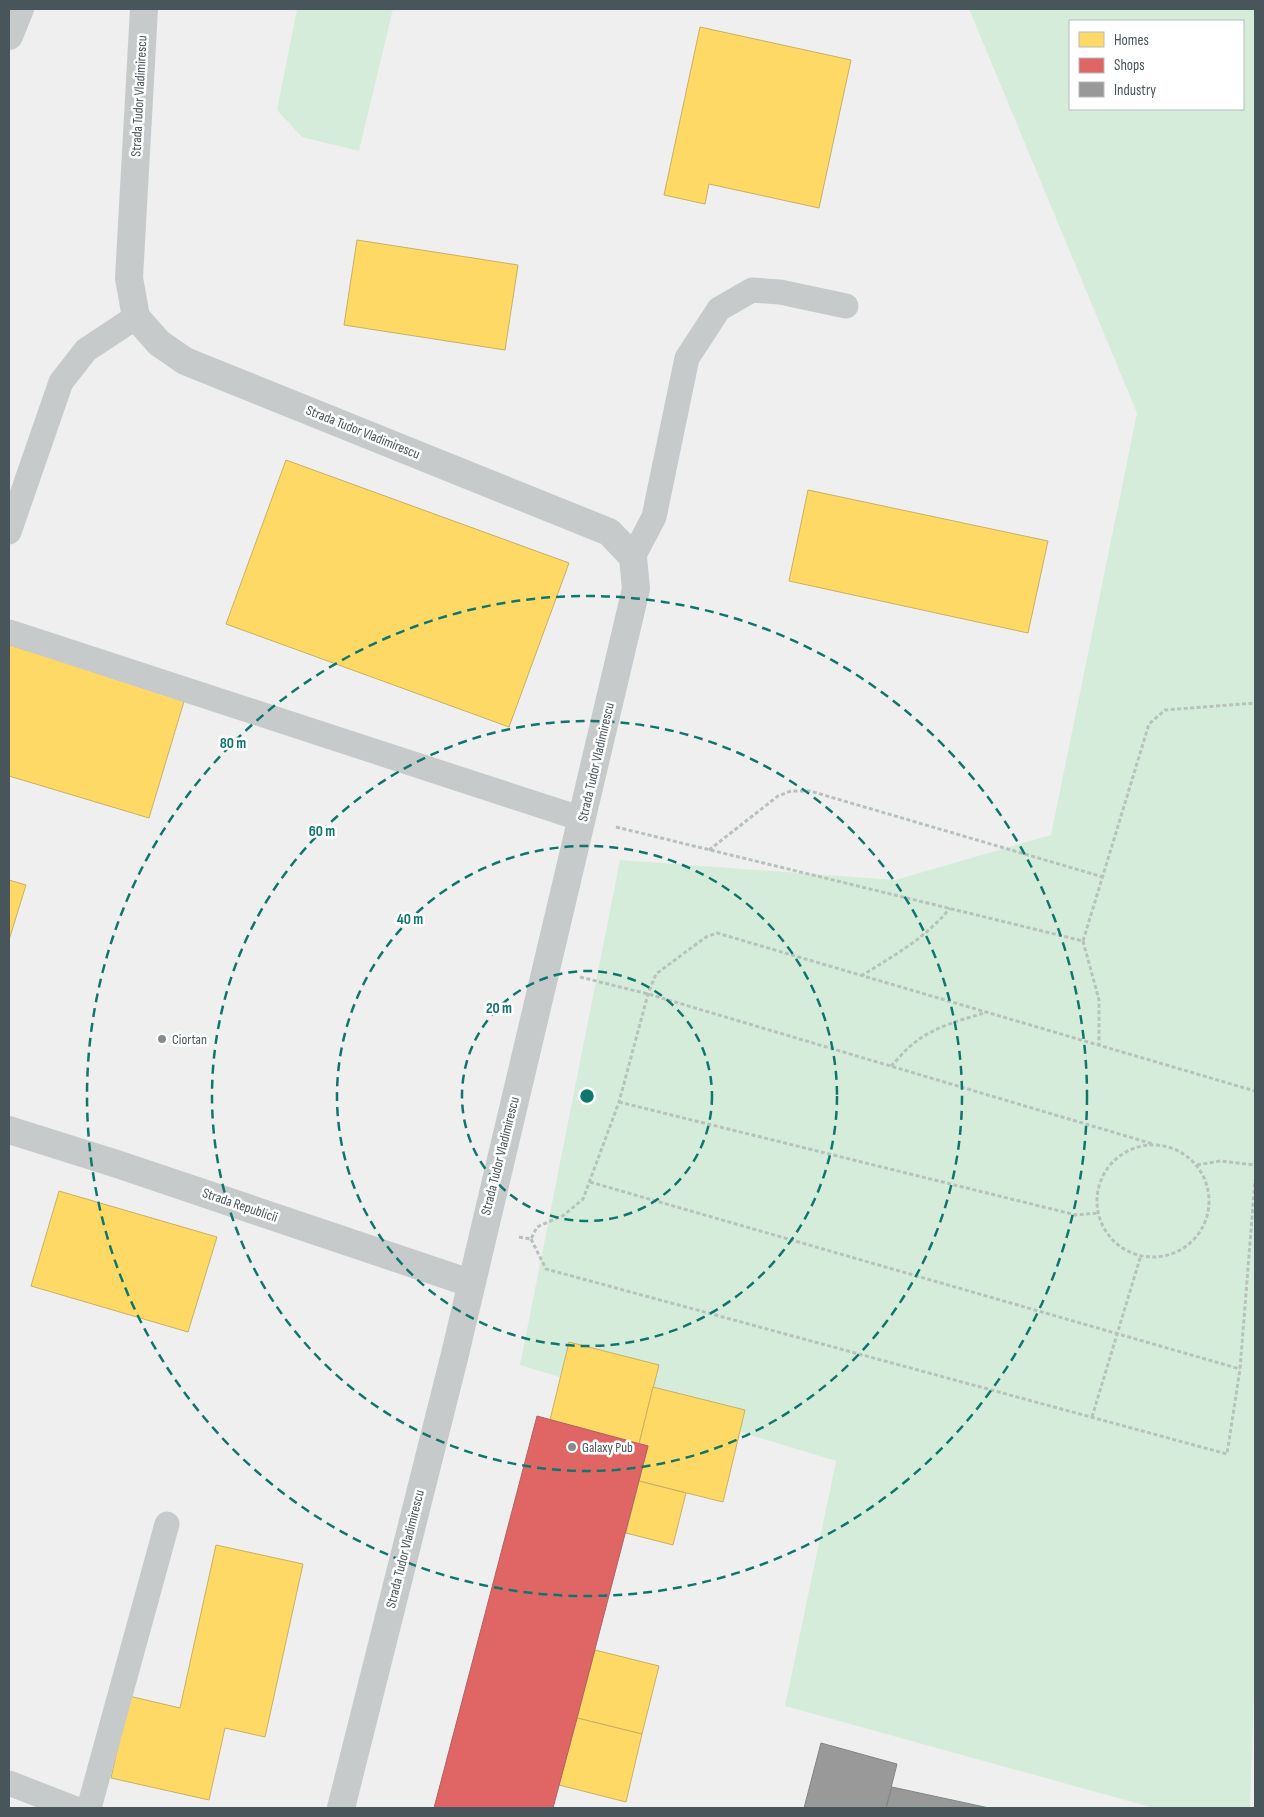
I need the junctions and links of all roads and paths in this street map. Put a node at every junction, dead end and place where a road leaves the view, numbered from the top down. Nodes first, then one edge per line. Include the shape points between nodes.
1 (20, 9) edge
2 (144, 9) edge
3 (9, 36) edge
4 (846, 306) dead end
5 (136, 317) junction
6 (9, 532) edge
7 (632, 556) junction
8 (9, 632) edge
9 (1255, 703) edge
10 (582, 819) junction
11 (709, 850) junction
12 (1103, 877) junction
13 (950, 908) junction
14 (1083, 941) junction
15 (546, 968) junction
16 (861, 976) junction
17 (648, 994) junction
18 (985, 1013) junction
19 (1100, 1046) junction
20 (892, 1066) junction
21 (1255, 1091) edge
22 (619, 1102) junction
23 (9, 1130) edge
24 (1153, 1144) junction
25 (1197, 1165) junction
26 (1255, 1165) edge
27 (1255, 1180) edge
28 (590, 1182) junction
29 (1098, 1213) junction
30 (482, 1230) junction
31 (531, 1239) junction
32 (1141, 1255) junction
33 (470, 1283) junction
34 (1117, 1335) junction
35 (1240, 1369) junction
36 (1092, 1417) junction
37 (167, 1524) dead end
38 (9, 1783) edge
39 (73, 1808) edge
40 (89, 1808) edge
41 (341, 1808) edge

1 - 3 street
2 - 5 street, Strada Tudor Vladimirescu via 129,278
4 - 7 lane via 780,292 752,290 719,309 687,358 654,517
5 - 6 lane via 86,350 61,382
5 - 7 street, Strada Tudor Vladimirescu via 158,343 184,361 609,532
7 - 10 street, Strada Tudor Vladimirescu via 636,589
8 - 10 lane
9 - 12 path via 1165,710 1149,724
10 - 11 path
10 - 15 street, Strada Tudor Vladimirescu
11 - 12 path via 778,796 792,791 810,791
11 - 13 path
12 - 14 path
13 - 14 path
13 - 16 path via 938,924
14 - 19 path via 1099,1000
15 - 17 path
15 - 30 street, Strada Tudor Vladimirescu
16 - 17 path via 717,933 706,937 656,974
16 - 18 path
17 - 20 path
17 - 22 path
18 - 19 path
18 - 20 path via 928,1034 913,1043
19 - 21 path
20 - 24 path
22 - 28 path
22 - 29 path via 1076,1215
23 - 33 street, Strada Republicii
24 - 25 path via 1178,1149
24 - 29 path via 1128,1150 1108,1165 1098,1188
25 - 26 path via 1220,1161
25 - 32 path via 1209,1188 1209,1212 1198,1236 1178,1252 1154,1257
27 - 35 path
28 - 31 path via 583,1200 564,1215 537,1227
28 - 34 path
29 - 32 path via 1109,1237 1129,1252
30 - 31 path
30 - 33 street, Strada Tudor Vladimirescu
31 - 36 path via 546,1269
32 - 34 path
33 - 41 street, Strada Tudor Vladimirescu
34 - 35 path
34 - 36 path
35 - 36 path via 1227,1454
37 - 40 lane
38 - 39 lane

